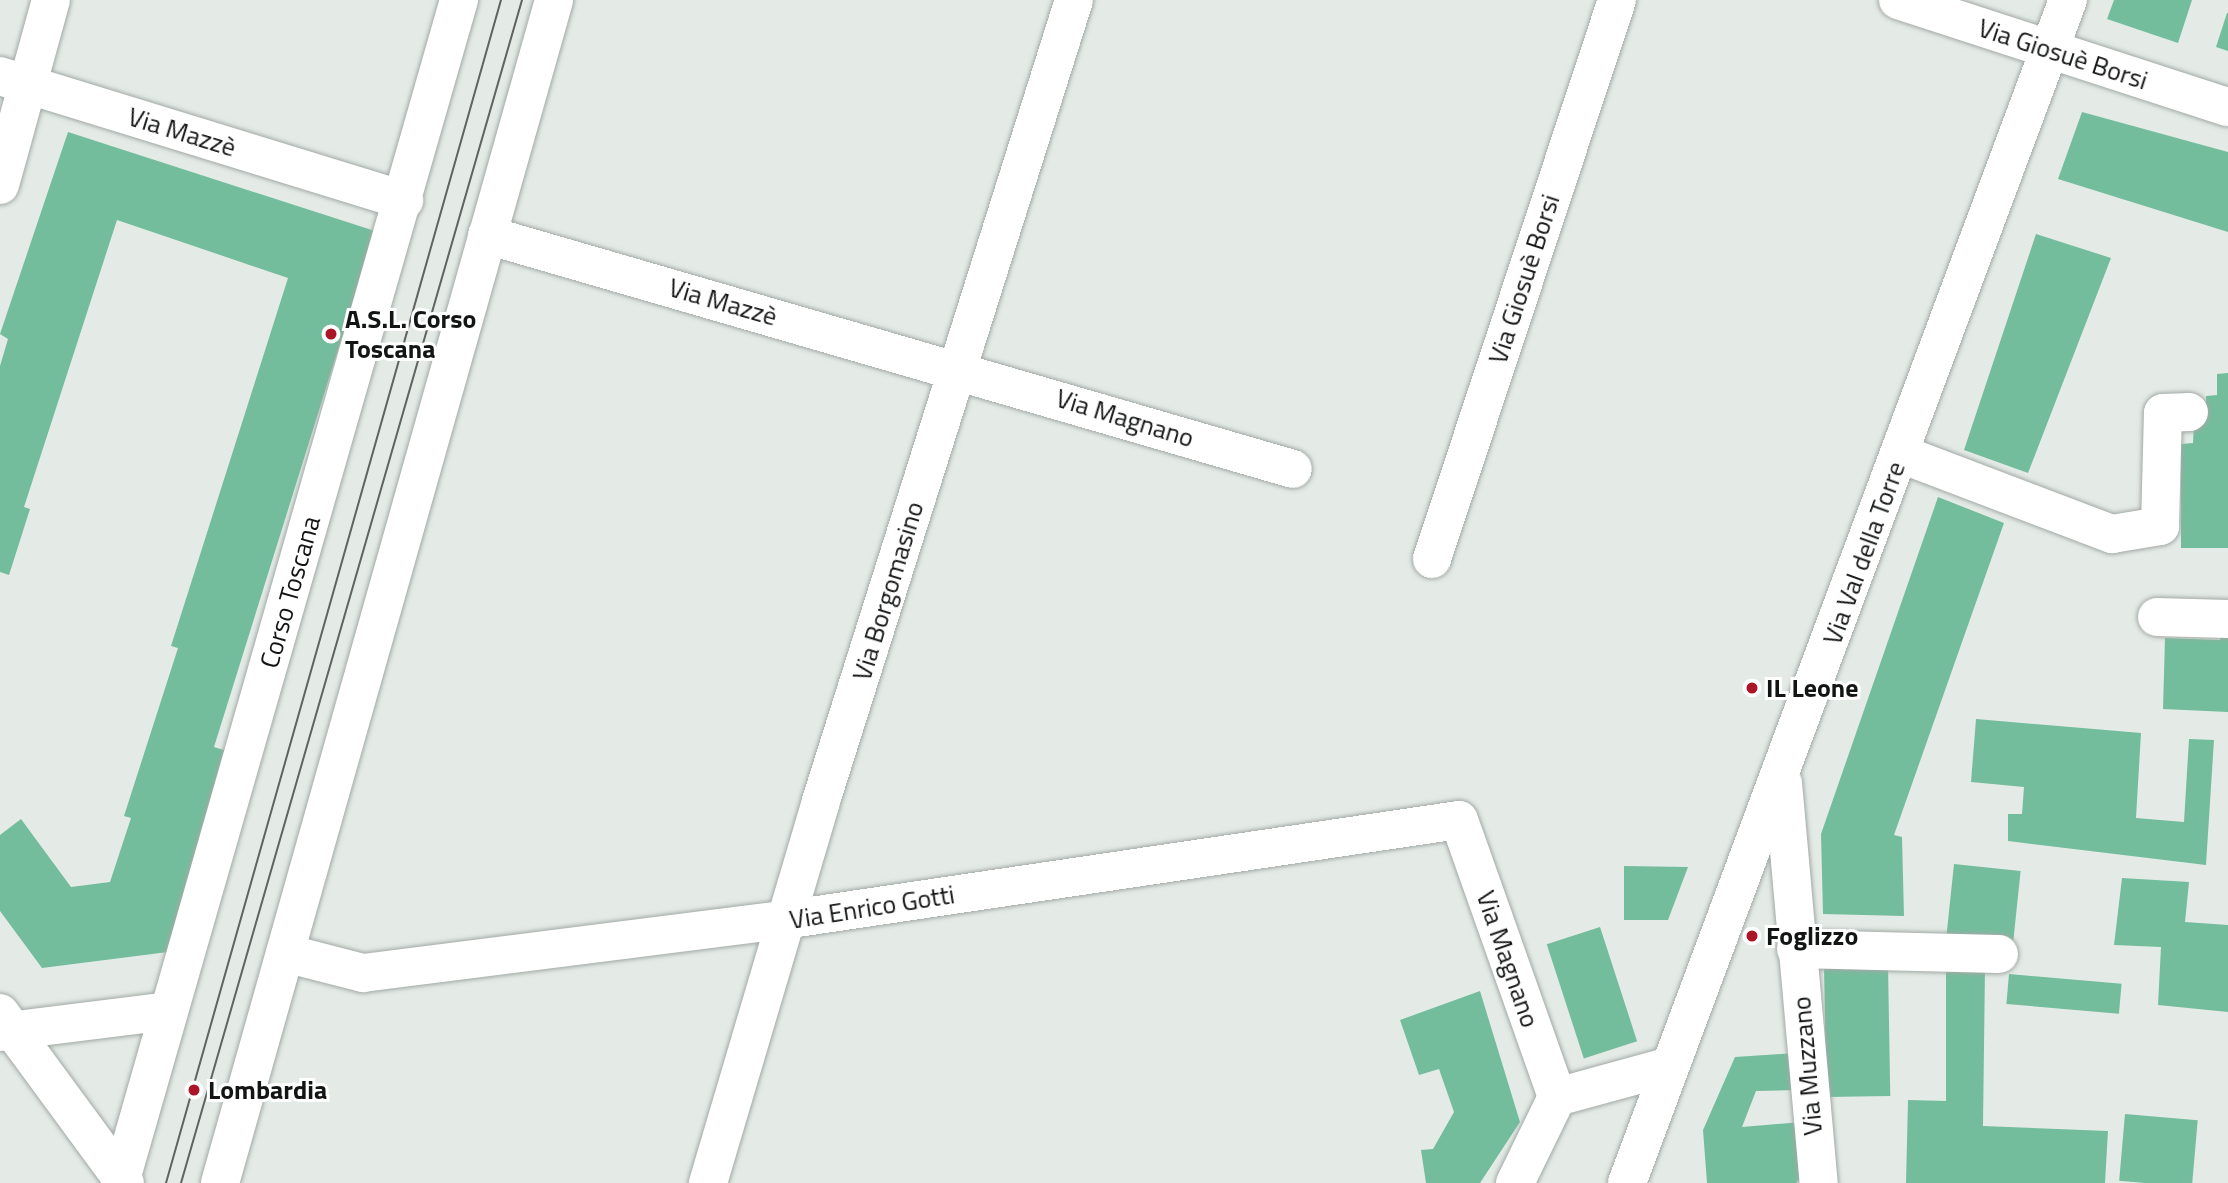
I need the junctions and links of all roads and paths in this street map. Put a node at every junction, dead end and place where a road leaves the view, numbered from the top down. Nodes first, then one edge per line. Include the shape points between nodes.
1 (51, 0) edge
2 (459, 0) edge
3 (554, 0) edge
4 (1074, 0) edge
5 (1617, 0) edge
6 (1898, 0) edge
7 (2068, 0) edge
8 (2050, 51) junction
9 (14, 80) edge
10 (2228, 107) edge
11 (0, 186) edge
12 (404, 200) junction
13 (487, 235) junction
14 (958, 368) junction
15 (2189, 412) dead end
16 (1901, 454) junction
17 (1293, 469) dead end
18 (1432, 559) dead end
19 (2157, 617) dead end
20 (2228, 619) edge
21 (1782, 774) junction
22 (1459, 820) joint
23 (784, 920) junction
24 (1796, 949) junction
25 (285, 954) junction
26 (1999, 954) dead end
27 (169, 1011) junction
28 (4, 1025) edge
29 (1667, 1067) junction
30 (1557, 1097) junction
31 (122, 1181) edge
32 (220, 1183) edge
33 (708, 1183) edge
34 (1515, 1183) edge
35 (1627, 1183) edge
36 (1818, 1183) edge

1 - 9 street
2 - 12 street, Corso Toscana
3 - 13 street
4 - 14 street, Via Borgomasino
5 - 18 street, Via Giosuè Borsi
6 - 8 street, Via Giosuè Borsi
7 - 8 street, Via Val della Torre
8 - 10 street, Via Giosuè Borsi
8 - 16 street, Via Val della Torre
9 - 11 street
9 - 12 street, Via Mazzè
12 - 27 street, Corso Toscana
13 - 14 street, Via Mazzè
13 - 25 street
14 - 17 street, Via Magnano
14 - 23 street, Via Borgomasino
15 - 16 street via 2163,413 2160,526 2112,534
16 - 21 street, Via Val della Torre
19 - 20 street
21 - 24 street, Via Muzzano
21 - 29 street, Via Val della Torre
22 - 23 street, Via Enrico Gotti
22 - 30 street, Via Magnano
23 - 25 street, Via Enrico Gotti via 363,972
23 - 33 street, Via Borgomasino via 758,1026
24 - 26 street
24 - 36 street, Via Muzzano
25 - 32 street
27 - 28 street
27 - 31 street, Corso Toscana
28 - 31 street
29 - 30 street
29 - 35 street, Via Val della Torre
30 - 34 street

